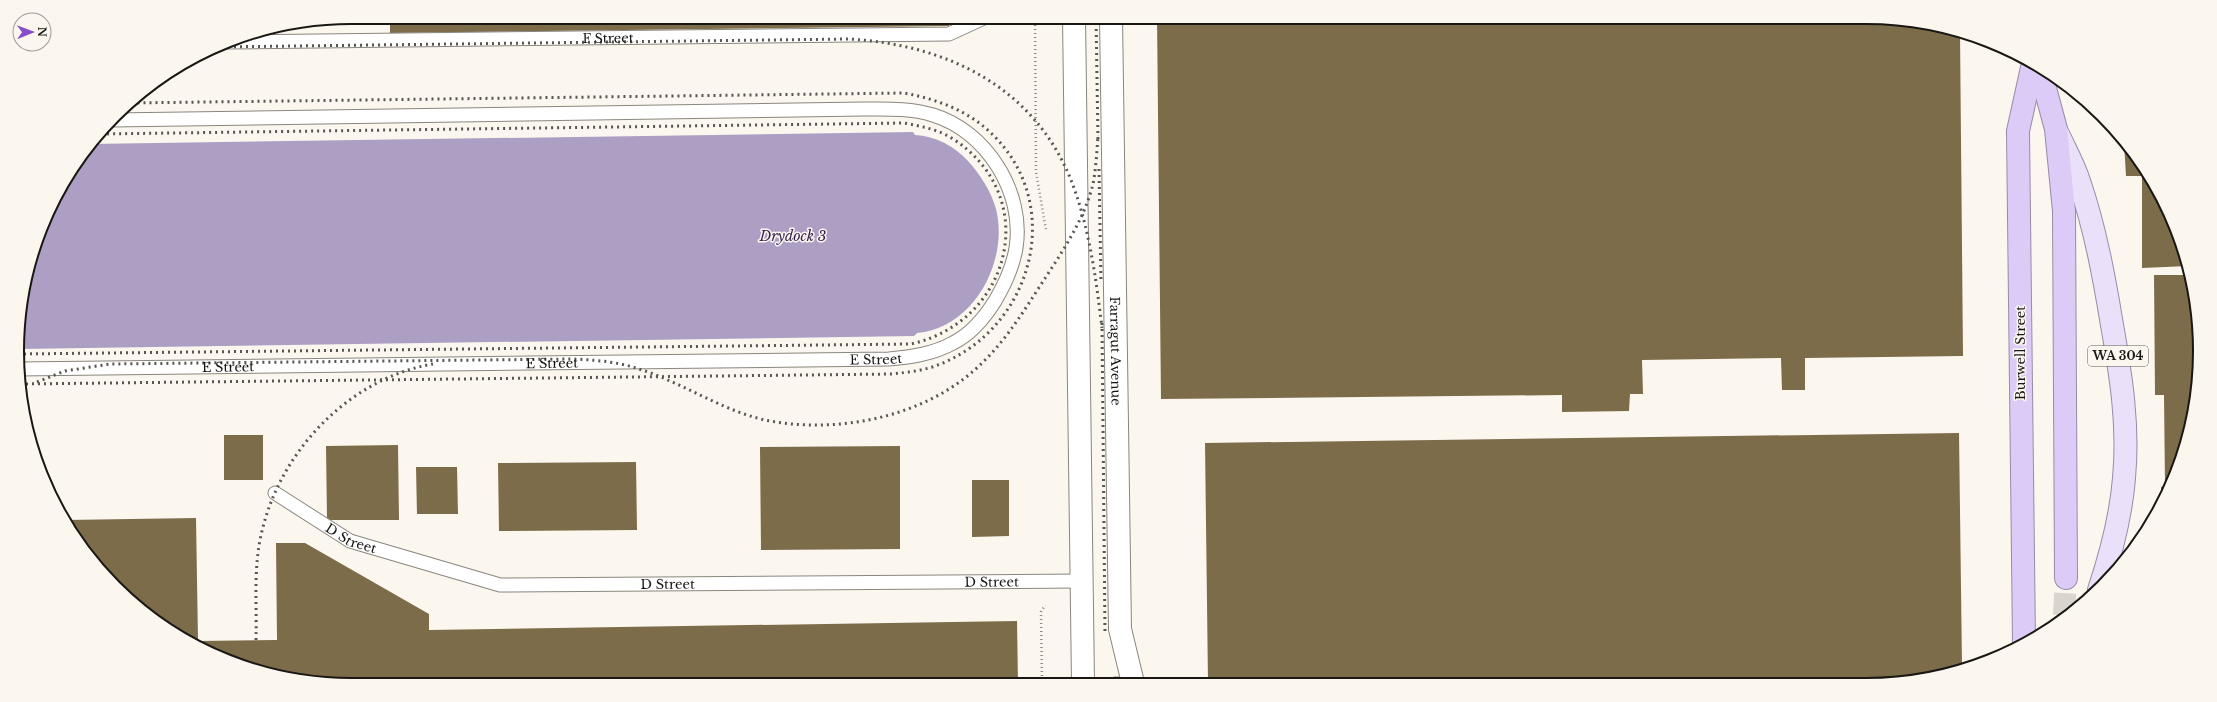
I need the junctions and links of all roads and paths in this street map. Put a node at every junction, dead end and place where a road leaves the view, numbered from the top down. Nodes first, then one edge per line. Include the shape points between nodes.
1 (971, 24) edge
2 (1035, 24) edge
3 (1074, 24) edge
4 (1111, 24) edge
5 (244, 42) edge
6 (2032, 69) edge
7 (2041, 75) edge
8 (120, 120) edge
9 (2056, 129) junction
10 (1047, 232) dead end
11 (25, 369) edge
12 (275, 493) dead end
13 (2104, 575) edge
14 (2066, 578) tunnel mouth
15 (1081, 581) junction
16 (1057, 582) junction
17 (2024, 637) edge
18 (1042, 678) edge
19 (1083, 678) edge
20 (1126, 678) edge

1 - 5 lane, F Street via 949,34
2 - 10 path via 1036,172
3 - 15 street
4 - 20 street, Farragut Avenue via 1120,629
6 - 17 highway, Burwell Street via 2018,131
7 - 9 highway, WA 304
8 - 11 lane, E Street via 912,110 951,123 970,134 983,147 1008,186 1014,205 1016,236 1011,269 989,311 954,343 914,357
9 - 13 main road, WA 304 via 2078,179 2099,249 2126,421 2124,478
9 - 14 highway, WA 304 via 2064,211
12 - 16 lane, D Street via 350,541 500,585
15 - 16 lane, D Street
15 - 19 street
16 - 18 path via 1041,612

